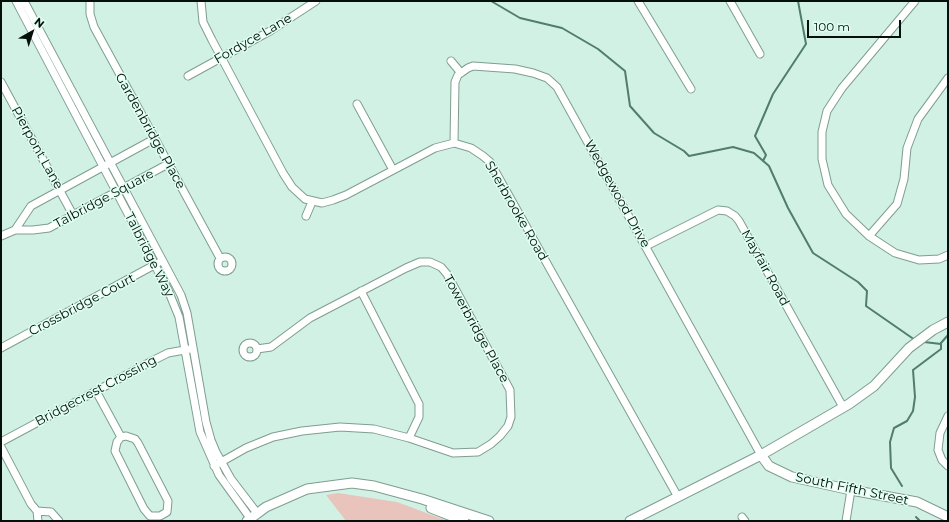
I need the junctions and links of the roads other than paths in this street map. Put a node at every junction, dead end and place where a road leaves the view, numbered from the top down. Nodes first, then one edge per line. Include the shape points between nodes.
1 (16, 1) edge
2 (24, 1) edge
3 (90, 1) edge
4 (201, 1) edge
5 (316, 1) edge
6 (638, 1) edge
7 (730, 1) edge
8 (915, 1) edge
9 (760, 54) dead end
10 (222, 57) junction
11 (451, 61) dead end
12 (461, 73) junction
13 (188, 76) dead end
14 (948, 78) edge
15 (1, 82) edge
16 (691, 89) dead end
17 (357, 104) dead end
18 (154, 139) junction
19 (454, 143) junction
20 (110, 163) junction
21 (168, 164) junction
22 (103, 167) junction
23 (393, 170) junction
24 (124, 188) junction
25 (61, 191) junction
26 (117, 192) junction
27 (312, 202) junction
28 (73, 215) junction
29 (306, 216) dead end
30 (15, 230) junction
31 (1, 236) edge
32 (870, 236) junction
33 (646, 246) junction
34 (948, 255) edge
35 (220, 258) dead end
36 (162, 260) junction
37 (155, 265) junction
38 (361, 292) junction
39 (948, 322) edge
40 (1, 348) edge
41 (190, 349) junction
42 (257, 349) dead end
43 (96, 391) junction
44 (843, 407) junction
45 (948, 416) edge
46 (121, 437) junction
47 (409, 438) junction
48 (1, 442) edge
49 (1, 447) edge
50 (761, 455) junction
51 (222, 463) junction
52 (214, 466) junction
53 (948, 466) edge
54 (851, 490) junction
55 (401, 494) junction
56 (678, 497) junction
57 (37, 511) junction
58 (251, 517) edge
59 (948, 517) edge
60 (38, 521) edge
61 (59, 521) edge
62 (464, 521) edge
63 (489, 521) edge
64 (630, 521) edge
65 (846, 521) edge

1 - 22 street, Talbridge Way
2 - 20 street, Talbridge Way
3 - 18 street, Gardenbridge Place via 94,27
4 - 10 street via 203,22
5 - 10 street, Fordyce Lane via 270,31
6 - 16 street
7 - 9 street
8 - 32 street via 842,88 827,111 822,132 822,159 828,185 846,214
10 - 13 street, Fordyce Lane
10 - 27 street via 283,174 299,195
11 - 12 street
12 - 19 street via 455,82
12 - 33 street, Wedgewood Drive via 473,66 515,69 547,78 557,87
14 - 32 street via 918,119 907,148 904,178 897,204
15 - 25 street, Pierpont Lane
17 - 23 street
18 - 20 street
18 - 21 street, Gardenbridge Place
19 - 23 street via 435,148
19 - 56 street, Sherbrooke Road via 471,148 490,162
20 - 22 street
20 - 24 street, Talbridge Way
21 - 24 street, Talbridge Square
21 - 35 street, Gardenbridge Place
22 - 25 street
22 - 26 street, Talbridge Way
23 - 27 street via 340,198 322,203
24 - 26 street, Talbridge Square
24 - 36 street, Talbridge Way
25 - 28 street, Pierpont Lane
25 - 30 street via 31,206
26 - 28 street, Talbridge Square
26 - 37 street, Talbridge Way
27 - 29 street
28 - 30 street, Talbridge Square via 48,228
30 - 31 street, Talbridge Square
32 - 34 street via 895,253 919,260 940,259
33 - 44 street, Mayfair Road via 718,210 727,211 734,216
33 - 50 street, Wedgewood Drive
36 - 37 street, Crossbridge Court
36 - 41 street, Talbridge Way via 181,295 187,313
37 - 40 street, Crossbridge Court
37 - 41 street, Talbridge Way via 180,317
38 - 42 street, Towerbridge Place via 310,318 271,347
38 - 47 street via 419,404 419,417
38 - 47 street, Towerbridge Place via 420,262 430,262 441,267 510,390 511,417 508,426 491,444 478,452 453,454
39 - 44 street via 933,330 903,355 874,386
41 - 43 street, Bridgecrest Crossing via 168,353
41 - 51 street, Talbridge Way via 206,422
41 - 52 street, Talbridge Way via 200,432
43 - 46 street
43 - 48 street, Bridgecrest Crossing
44 - 50 street
45 - 53 street via 940,433 938,450
46 - 46 street via 115,450 118,457 144,509 150,516 160,516 167,512 168,501 135,439
47 - 51 street, Towerbridge Place via 374,429 347,427 302,431 260,442
49 - 57 street
50 - 54 street, South Fifth Street via 774,470 804,480
50 - 56 street
51 - 52 street, Towerbridge Place
51 - 58 street, Talbridge Way
52 - 58 street, Talbridge Way
54 - 59 street, South Fifth Street via 917,502
54 - 65 street
55 - 58 street via 374,486 352,484 307,489 266,507
55 - 62 street
55 - 63 street
56 - 64 street
57 - 60 street
57 - 61 street via 51,512

